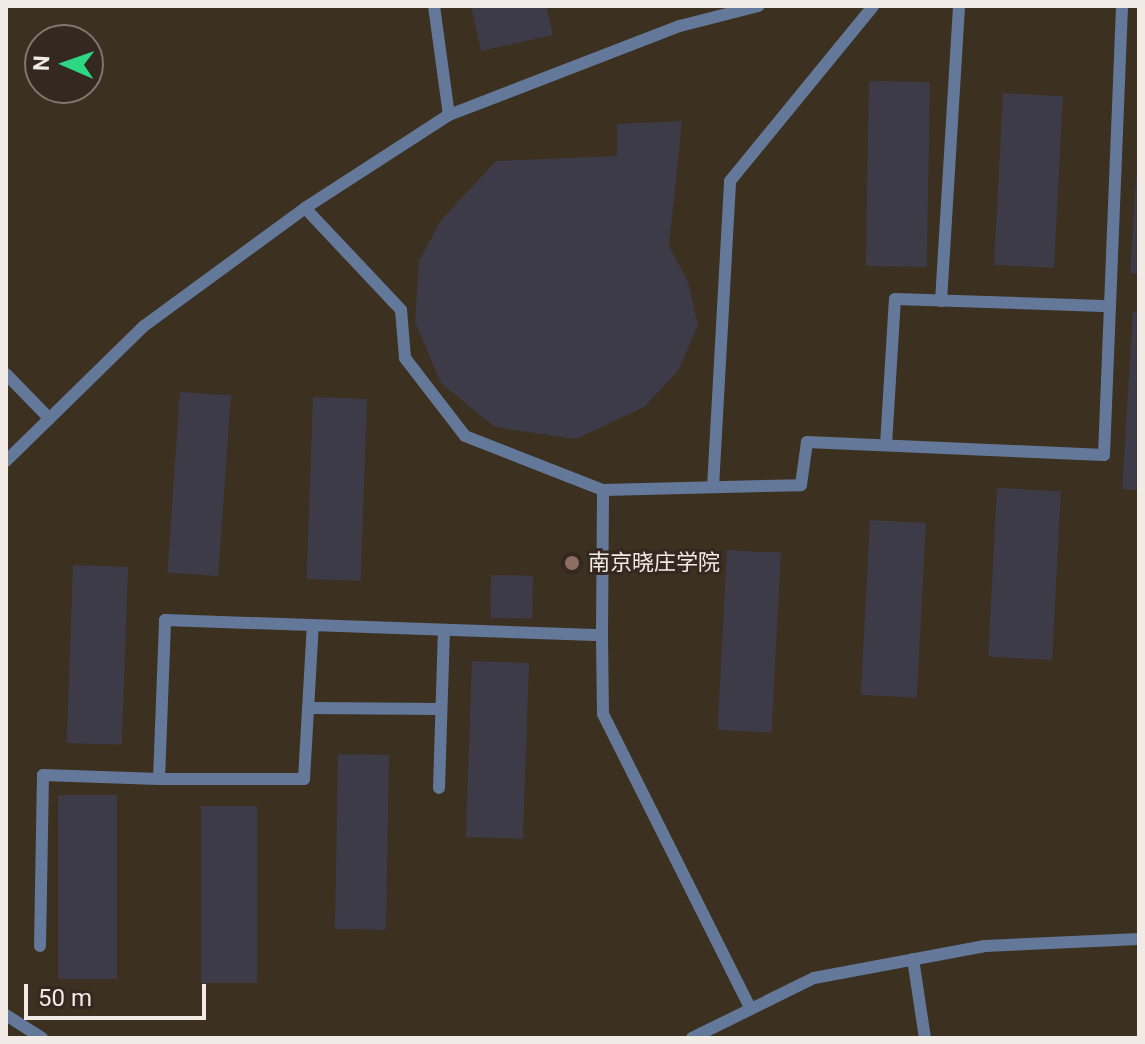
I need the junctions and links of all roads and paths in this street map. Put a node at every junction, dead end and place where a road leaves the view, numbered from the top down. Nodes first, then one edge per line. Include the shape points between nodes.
1 (434, 6) edge
2 (758, 6) edge
3 (873, 6) edge
4 (959, 6) edge
5 (1122, 6) edge
6 (449, 115) junction
7 (305, 208) junction
8 (941, 301) junction
9 (1110, 306) junction
10 (6, 374) edge
11 (49, 418) junction
12 (886, 445) junction
13 (6, 461) edge
14 (713, 487) junction
15 (603, 490) junction
16 (313, 625) junction
17 (444, 630) junction
18 (602, 635) junction
19 (308, 708) junction
20 (441, 709) junction
21 (159, 779) junction
22 (439, 788) dead end
23 (1139, 939) edge
24 (40, 946) dead end
25 (913, 959) junction
26 (750, 1008) junction
27 (6, 1015) edge
28 (42, 1038) edge
29 (692, 1038) edge
30 (925, 1038) edge

1 - 6 lane
2 - 6 lane via 680,26
3 - 14 lane via 730,181
4 - 8 lane
5 - 9 lane
6 - 7 lane
7 - 11 lane via 144,326
7 - 15 lane via 401,310 405,358 465,436
8 - 9 lane
8 - 12 lane via 895,299
9 - 12 lane via 1104,455
10 - 11 lane
11 - 13 lane
12 - 14 lane via 807,442 801,485
14 - 15 lane
15 - 18 lane
16 - 17 lane
16 - 19 lane
16 - 21 lane via 165,620
17 - 18 lane
17 - 20 lane
18 - 26 lane via 603,714
19 - 20 lane
19 - 21 lane via 304,779
20 - 22 lane
21 - 24 lane via 43,775
23 - 25 lane via 985,946
25 - 26 lane via 814,978
25 - 30 lane
26 - 29 lane
27 - 28 lane

